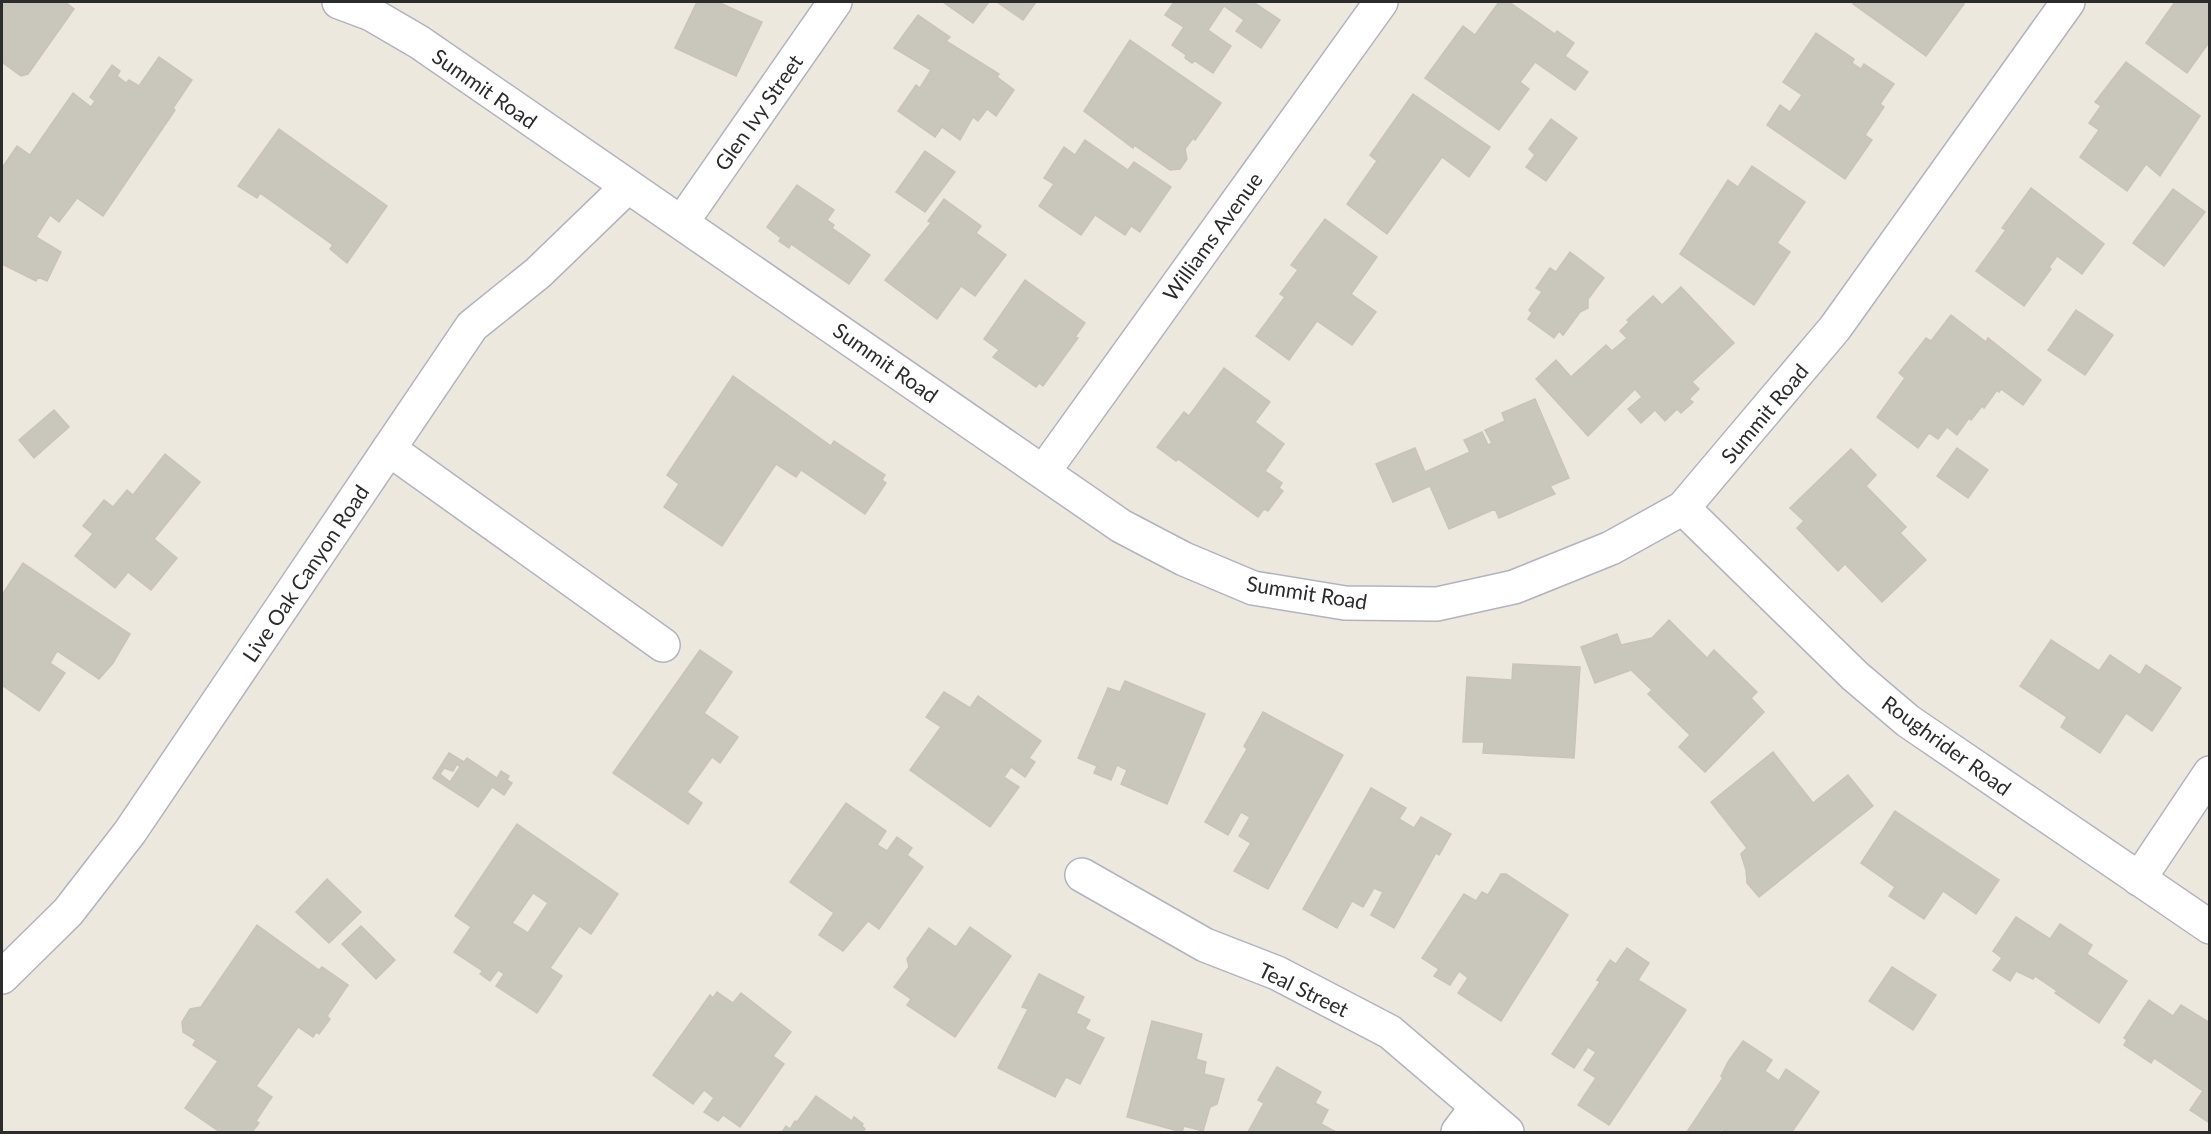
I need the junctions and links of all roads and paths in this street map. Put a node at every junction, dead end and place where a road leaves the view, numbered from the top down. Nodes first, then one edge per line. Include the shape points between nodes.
1 (339, 2) edge
2 (835, 2) edge
3 (1381, 2) edge
4 (2068, 2) edge
5 (374, 8) edge
6 (627, 187) junction
7 (682, 222) junction
8 (389, 449) junction
9 (1044, 471) junction
10 (1683, 508) junction
11 (663, 645) dead end
12 (2210, 773) edge
13 (1082, 875) dead end
14 (2139, 879) junction
15 (2210, 927) edge
16 (2, 977) edge
17 (1468, 1120) edge
18 (1507, 1132) edge

1 - 5 street, Summit Road
2 - 7 street, Glen Ivy Street
3 - 9 street, Williams Avenue
4 - 10 street, Summit Road via 1834,328
5 - 6 street, Summit Road
6 - 7 street, Summit Road
6 - 8 street, Live Oak Canyon Road via 538,273 472,327
7 - 9 street, Summit Road
8 - 11 street
8 - 16 street, Live Oak Canyon Road via 130,832 68,912
9 - 10 street, Summit Road via 1121,526 1184,559 1253,588 1345,603 1437,604 1514,587 1611,548
10 - 14 street, Roughrider Road via 1856,676 1908,721
12 - 14 street
13 - 17 street, Teal Street via 1205,945 1277,973 1390,1032
14 - 15 street, Roughrider Road
17 - 18 street, Teal Street

